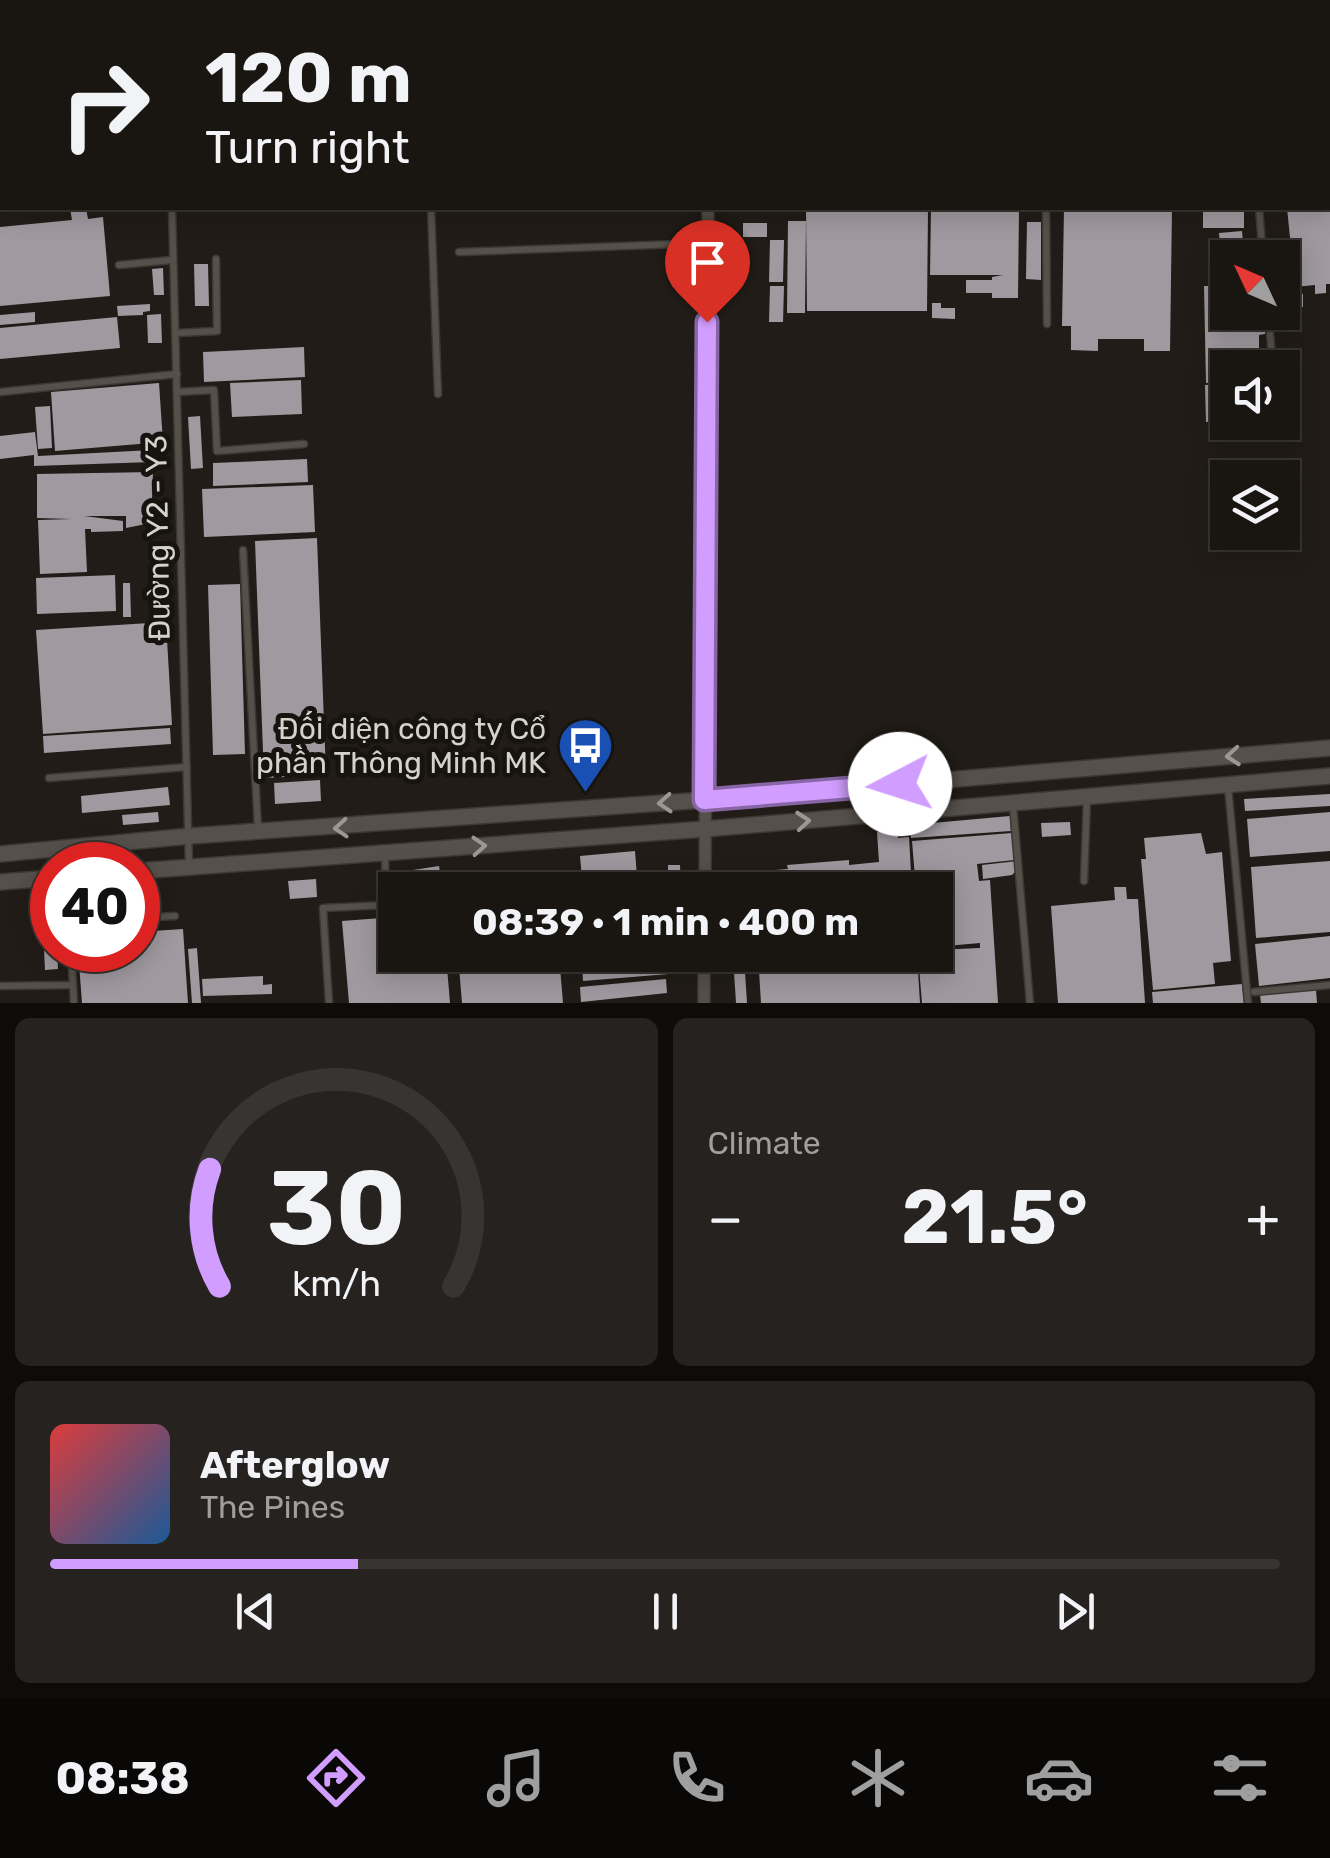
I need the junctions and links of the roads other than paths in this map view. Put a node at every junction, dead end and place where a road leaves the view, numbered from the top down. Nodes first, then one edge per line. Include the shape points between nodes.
1 (172, 210) edge
2 (431, 210) edge
3 (708, 210) edge
4 (1046, 210) edge
5 (1259, 210) edge
6 (1262, 240) edge
7 (708, 243) junction
8 (459, 252) dead end
9 (216, 259) dead end
10 (172, 260) junction
11 (118, 265) dead end
12 (1047, 324) dead end
13 (176, 334) junction
14 (177, 374) junction
15 (0, 392) edge
16 (177, 392) junction
17 (438, 394) dead end
18 (304, 444) dead end
19 (243, 550) dead end
20 (1330, 748) edge
21 (186, 767) junction
22 (1330, 776) edge
23 (48, 778) dead end
24 (1228, 785) junction
25 (1087, 796) junction
26 (704, 800) junction
27 (1013, 804) junction
28 (705, 829) junction
29 (258, 834) junction
30 (190, 836) junction
31 (385, 853) junction
32 (0, 854) edge
33 (189, 867) junction
34 (160, 869) edge
35 (704, 872) edge
36 (30, 880) edge
37 (0, 882) edge
38 (1084, 882) dead end
39 (175, 916) dead end
40 (160, 917) edge
41 (72, 972) edge
42 (704, 972) edge
43 (73, 985) junction
44 (1330, 985) edge
45 (0, 986) edge
46 (1254, 992) dead end
47 (74, 1003) edge
48 (329, 1003) edge
49 (704, 1003) edge
50 (1030, 1003) edge
51 (1248, 1003) edge

1 - 10 lane, Đường Y2 - Y3
2 - 17 lane
3 - 7 street
4 - 12 lane
5 - 6 lane
7 - 8 lane
7 - 26 street
9 - 13 lane via 217,332
10 - 11 lane
10 - 13 lane, Đường Y2 - Y3
13 - 14 lane, Đường Y2 - Y3
14 - 15 lane
14 - 16 lane, Đường Y2 - Y3
16 - 18 lane via 214,390 217,452
16 - 21 lane, Đường Y2 - Y3
19 - 29 lane
20 -> 26 street
21 - 23 lane
21 - 30 lane, Đường Y2 - Y3
22 - 24 street
24 - 25 street
24 - 51 lane
25 - 27 street
25 - 38 lane
26 - 28 street
26 -> 29 street
28 -> 27 street
27 - 50 lane
31 -> 28 street
28 - 35 street
29 - 30 street
30 - 32 street
30 - 33 lane, Đường Y2 - Y3
31 - 33 street
31 - 48 lane via 386,905 323,908
33 - 34 street
36 - 37 street
39 - 40 lane
41 - 43 lane
42 - 49 street
43 - 45 lane
43 - 47 lane
44 - 46 lane

